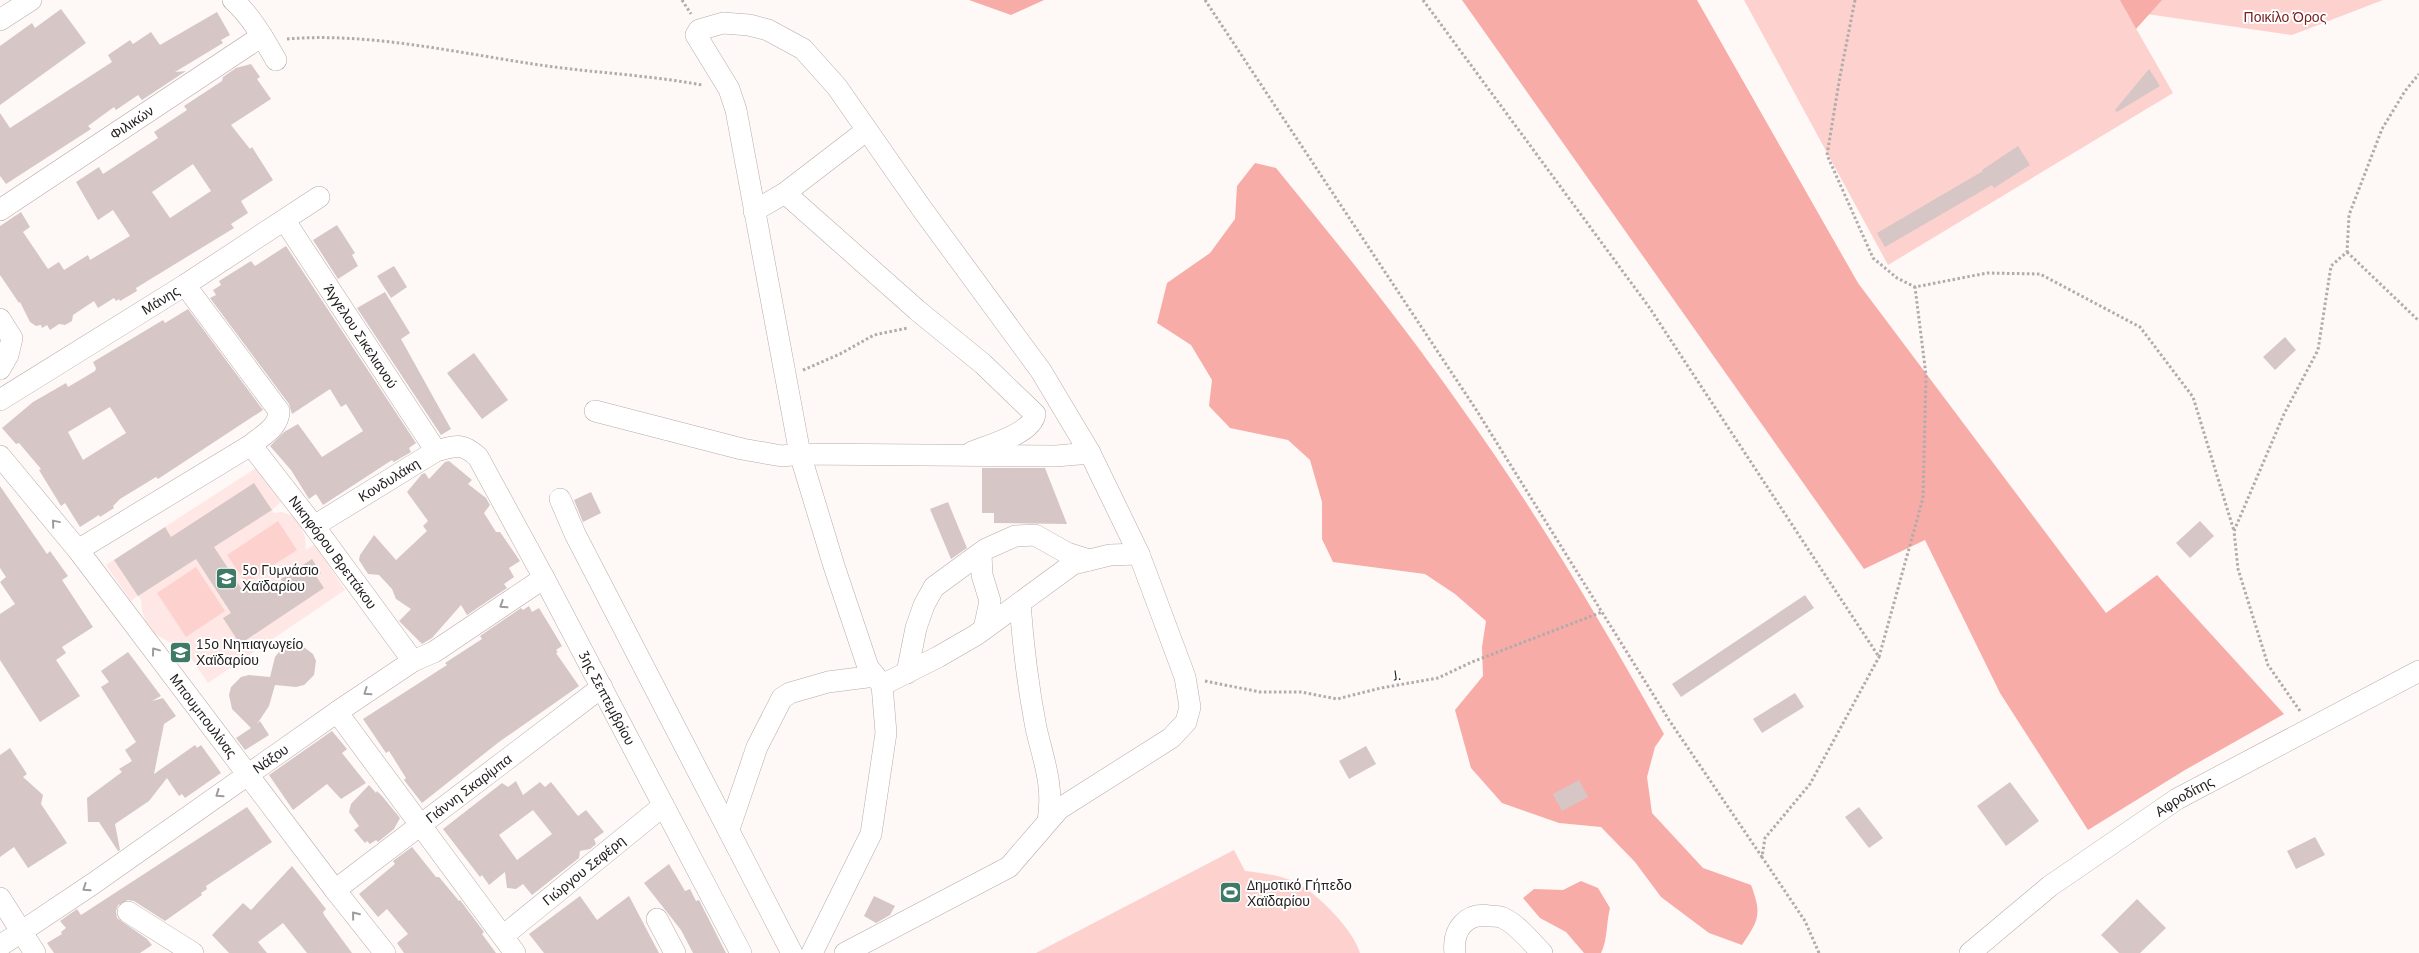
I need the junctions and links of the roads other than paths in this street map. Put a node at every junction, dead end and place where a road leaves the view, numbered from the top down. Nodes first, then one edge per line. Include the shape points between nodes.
1 (31, 0) edge
2 (233, 0) edge
3 (0, 20) edge
4 (867, 130) junction
5 (784, 193) junction
6 (319, 197) dead end
7 (0, 210) edge
8 (754, 211) junction
9 (285, 221) junction
10 (186, 285) junction
11 (0, 319) edge
12 (6, 348) edge
13 (0, 369) edge
14 (0, 400) edge
15 (595, 411) dead end
16 (251, 445) junction
17 (467, 447) joint
18 (436, 451) junction
19 (1090, 453) junction
20 (800, 454) junction
21 (0, 456) edge
22 (962, 456) junction
23 (560, 499) dead end
24 (314, 526) junction
25 (78, 550) junction
26 (980, 554) junction
27 (1139, 554) junction
28 (1089, 560) junction
29 (544, 578) junction
30 (1020, 602) junction
31 (984, 629) junction
32 (413, 661) junction
33 (2419, 671) edge
34 (907, 672) junction
35 (878, 681) junction
36 (602, 687) junction
37 (337, 712) junction
38 (248, 773) junction
39 (663, 806) junction
40 (1048, 821) junction
41 (419, 825) junction
42 (729, 829) junction
43 (335, 890) junction
44 (0, 898) edge
45 (128, 912) dead end
46 (657, 919) dead end
47 (21, 932) junction
48 (509, 945) edge
49 (0, 946) edge
50 (35, 953) edge
51 (194, 953) edge
52 (385, 953) edge
53 (675, 953) edge
54 (741, 953) edge
55 (792, 953) edge
56 (812, 953) edge
57 (845, 953) edge
58 (1455, 953) edge
59 (1542, 953) edge
60 (1970, 953) edge

1 - 3 street
2 - 7 street, Φιλικών via 268,47
4 - 5 street
4 - 8 street via 837,87 803,49 768,30 749,25 723,23 699,30 696,35 729,89 736,110
4 - 19 street via 1041,372
5 - 8 street
5 - 22 street via 983,364 1035,414 1023,431
6 - 9 street, Μάνης
8 - 20 street
9 - 10 street, Μάνης
9 - 18 street, Άγγελου Σικελιανού
10 - 14 street, Μάνης
10 - 16 street via 278,410 274,426
11 - 12 street via 12,338
12 - 13 street
15 - 20 street via 742,449 782,456
16 - 24 street, Νικηφόρου Βρεττάκου
16 - 25 street
17 - 18 street, Κονδυλάκη via 455,446
17 - 29 street, 3ης Σεπτεμβρίου via 478,457
18 - 24 street, Κονδυλάκη
19 - 22 street
19 - 27 street
20 - 22 street
20 - 35 street via 858,639 868,667
25 -> 21 street, Μπουμπουλίνας
23 - 42 street
24 - 32 street, Νικηφόρου Βρεττάκου
38 -> 25 street, Μπουμπουλίνας
26 - 28 street via 1015,536 1035,536 1067,553
26 - 31 street via 990,601
26 - 34 street via 934,587 916,628
27 - 28 street
27 - 40 street via 1185,677 1190,707 1186,722 1171,738 1059,809
28 - 30 street via 1073,564
29 -> 32 street, Νάξου via 434,652
29 - 36 street, 3ης Σεπτεμβρίου
30 - 31 street
30 - 40 street via 1028,681 1050,783 1052,801
31 - 34 street
32 -> 37 street, Νάξου
33 - 60 street, Αφροδίτης via 2177,799 2050,886
34 - 35 street
35 - 42 street via 828,682 782,698 757,748
35 - 56 street via 886,733 871,834
36 - 39 street, 3ης Σεπτεμβρίου
36 - 41 street, Γιάννη Σκαρίμπα
37 - 38 street, Νάξου
37 - 41 street
38 - 43 street, Μπουμπουλίνας
38 -> 47 street, Νάξου
39 - 48 street, Γιώργου Σεφέρη
39 - 54 street, 3ης Σεπτεμβρίου
40 - 57 street via 1009,867
41 - 43 street, Γιάννη Σκαρίμπα
41 - 48 street
42 - 55 street
52 -> 43 street, Μπουμπουλίνας
44 - 47 street
45 - 51 street
46 - 53 street
47 - 49 street, Νάξου
47 - 50 street
58 - 59 street via 1457,928 1472,917 1482,915 1504,918

